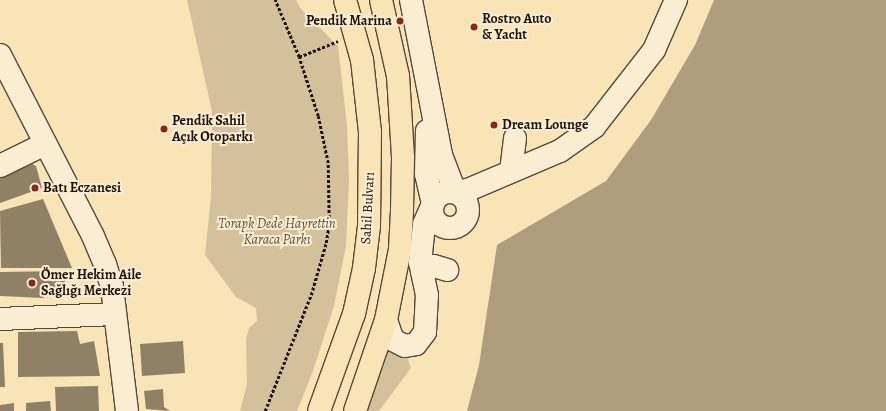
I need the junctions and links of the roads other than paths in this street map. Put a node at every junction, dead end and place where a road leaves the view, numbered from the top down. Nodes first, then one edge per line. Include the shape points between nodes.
1 (345, 0) edge
2 (381, 0) edge
3 (405, 0) edge
4 (411, 0) edge
5 (676, 0) edge
6 (0, 55) edge
7 (515, 138) dead end
8 (45, 144) junction
9 (0, 166) edge
10 (510, 171) junction
11 (455, 192) junction
12 (433, 204) junction
13 (447, 270) dead end
14 (422, 272) junction
15 (114, 314) junction
16 (0, 319) edge
17 (386, 320) junction
18 (127, 411) edge
19 (319, 411) edge
20 (355, 411) edge

1 - 19 highway, Sahil Bulvarı via 362,60 370,132 369,226 364,268 354,314
2 - 17 highway via 398,76 403,157 400,249
3 - 12 street via 426,116 426,174
4 - 11 street via 441,155
5 - 10 street via 654,50 594,126
6 - 8 street
7 - 10 street
8 - 9 street
8 - 15 street via 102,257 112,287
10 - 11 street via 468,190
11 - 12 street via 442,193
11 - 12 street via 463,197 468,208 466,219 459,226 447,228 439,224 432,214
12 - 14 street via 424,224
13 - 14 street via 434,266
14 - 17 street via 427,295 425,332 416,344 405,346 393,340
15 - 16 street
15 - 18 street
17 - 20 highway

